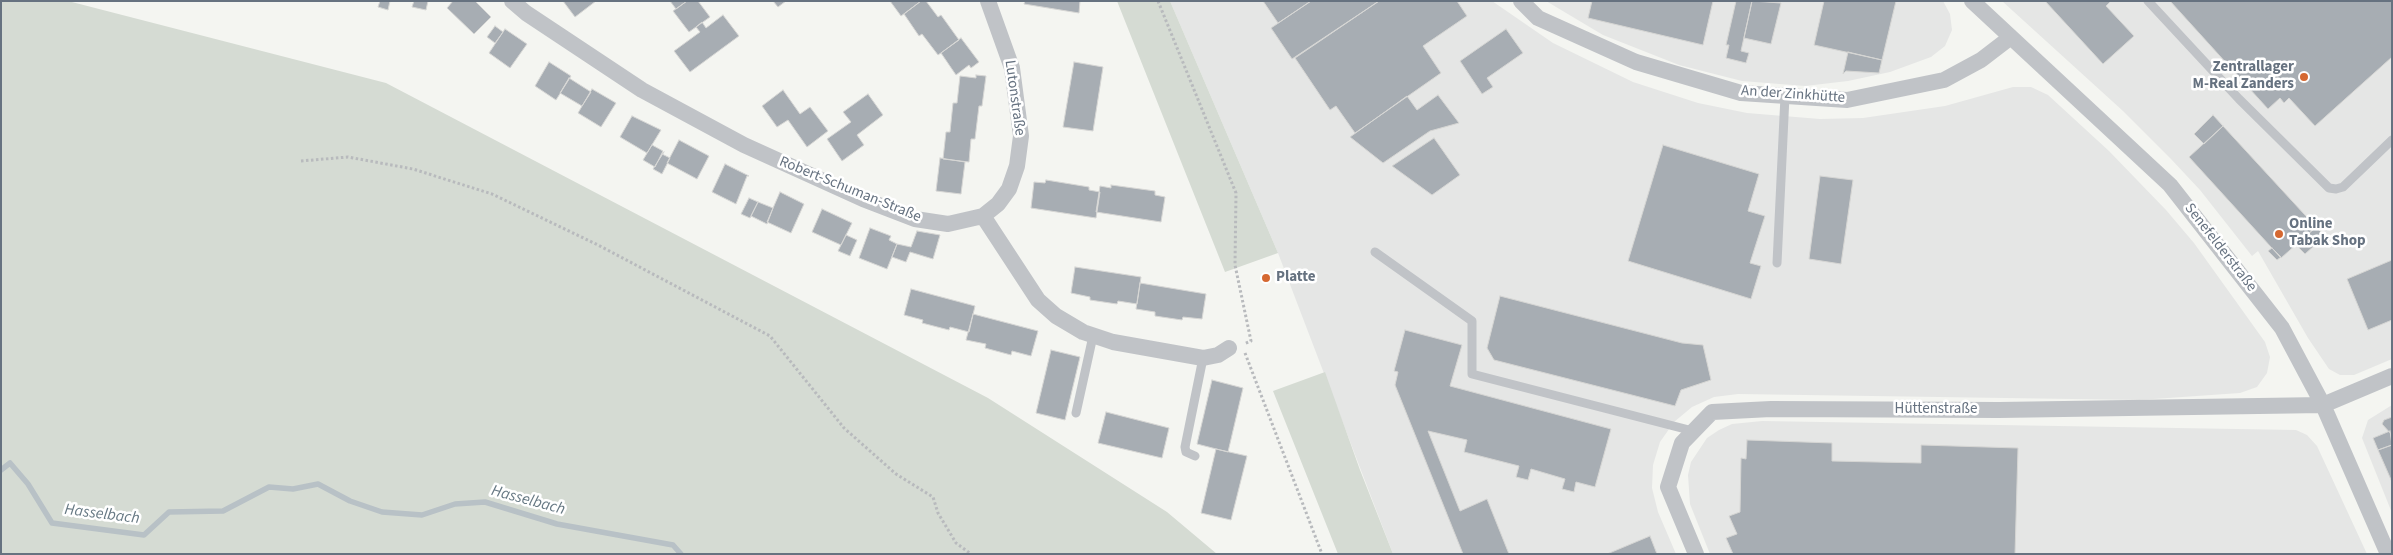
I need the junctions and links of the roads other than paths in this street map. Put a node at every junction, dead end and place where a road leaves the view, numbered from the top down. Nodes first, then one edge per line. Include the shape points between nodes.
1 (512, 1) edge
2 (988, 1) edge
3 (1521, 1) edge
4 (1972, 1) edge
5 (2148, 1) edge
6 (2011, 37) junction
7 (1785, 96) junction
8 (2392, 140) edge
9 (983, 216) junction
10 (1375, 252) dead end
11 (1777, 263) dead end
12 (1093, 336) junction
13 (1229, 348) dead end
14 (1203, 358) junction
15 (2392, 376) edge
16 (2323, 405) junction
17 (1076, 413) dead end
18 (1694, 431) junction
19 (1195, 456) dead end
20 (1696, 554) edge
21 (2388, 554) edge

1 - 9 street, Robert-Schuman-Straße via 642,90 744,145 915,219 948,224
2 - 9 street, Lutonstraße via 1012,68 1021,136 1017,166 1009,189
3 - 7 street, An der Zinkhütte via 1538,18 1636,62 1741,92
4 - 6 street, Senefelderstraße
5 - 8 lane via 2239,99 2330,188 2343,187
6 - 7 street, An der Zinkhütte via 1981,60 1944,80 1847,100
6 - 16 street, Senefelderstraße via 2170,185 2282,328
7 - 11 lane
9 - 12 street via 1038,300 1068,325
10 - 18 lane via 1472,321 1472,374
12 - 14 street
12 - 17 lane
13 - 14 street via 1218,355
14 - 19 lane via 1185,448
15 - 16 street
16 - 18 street, Hüttenstraße via 1712,412
16 - 21 street, Senefelderstraße
18 - 20 street, Hüttenstraße via 1682,443 1668,487

